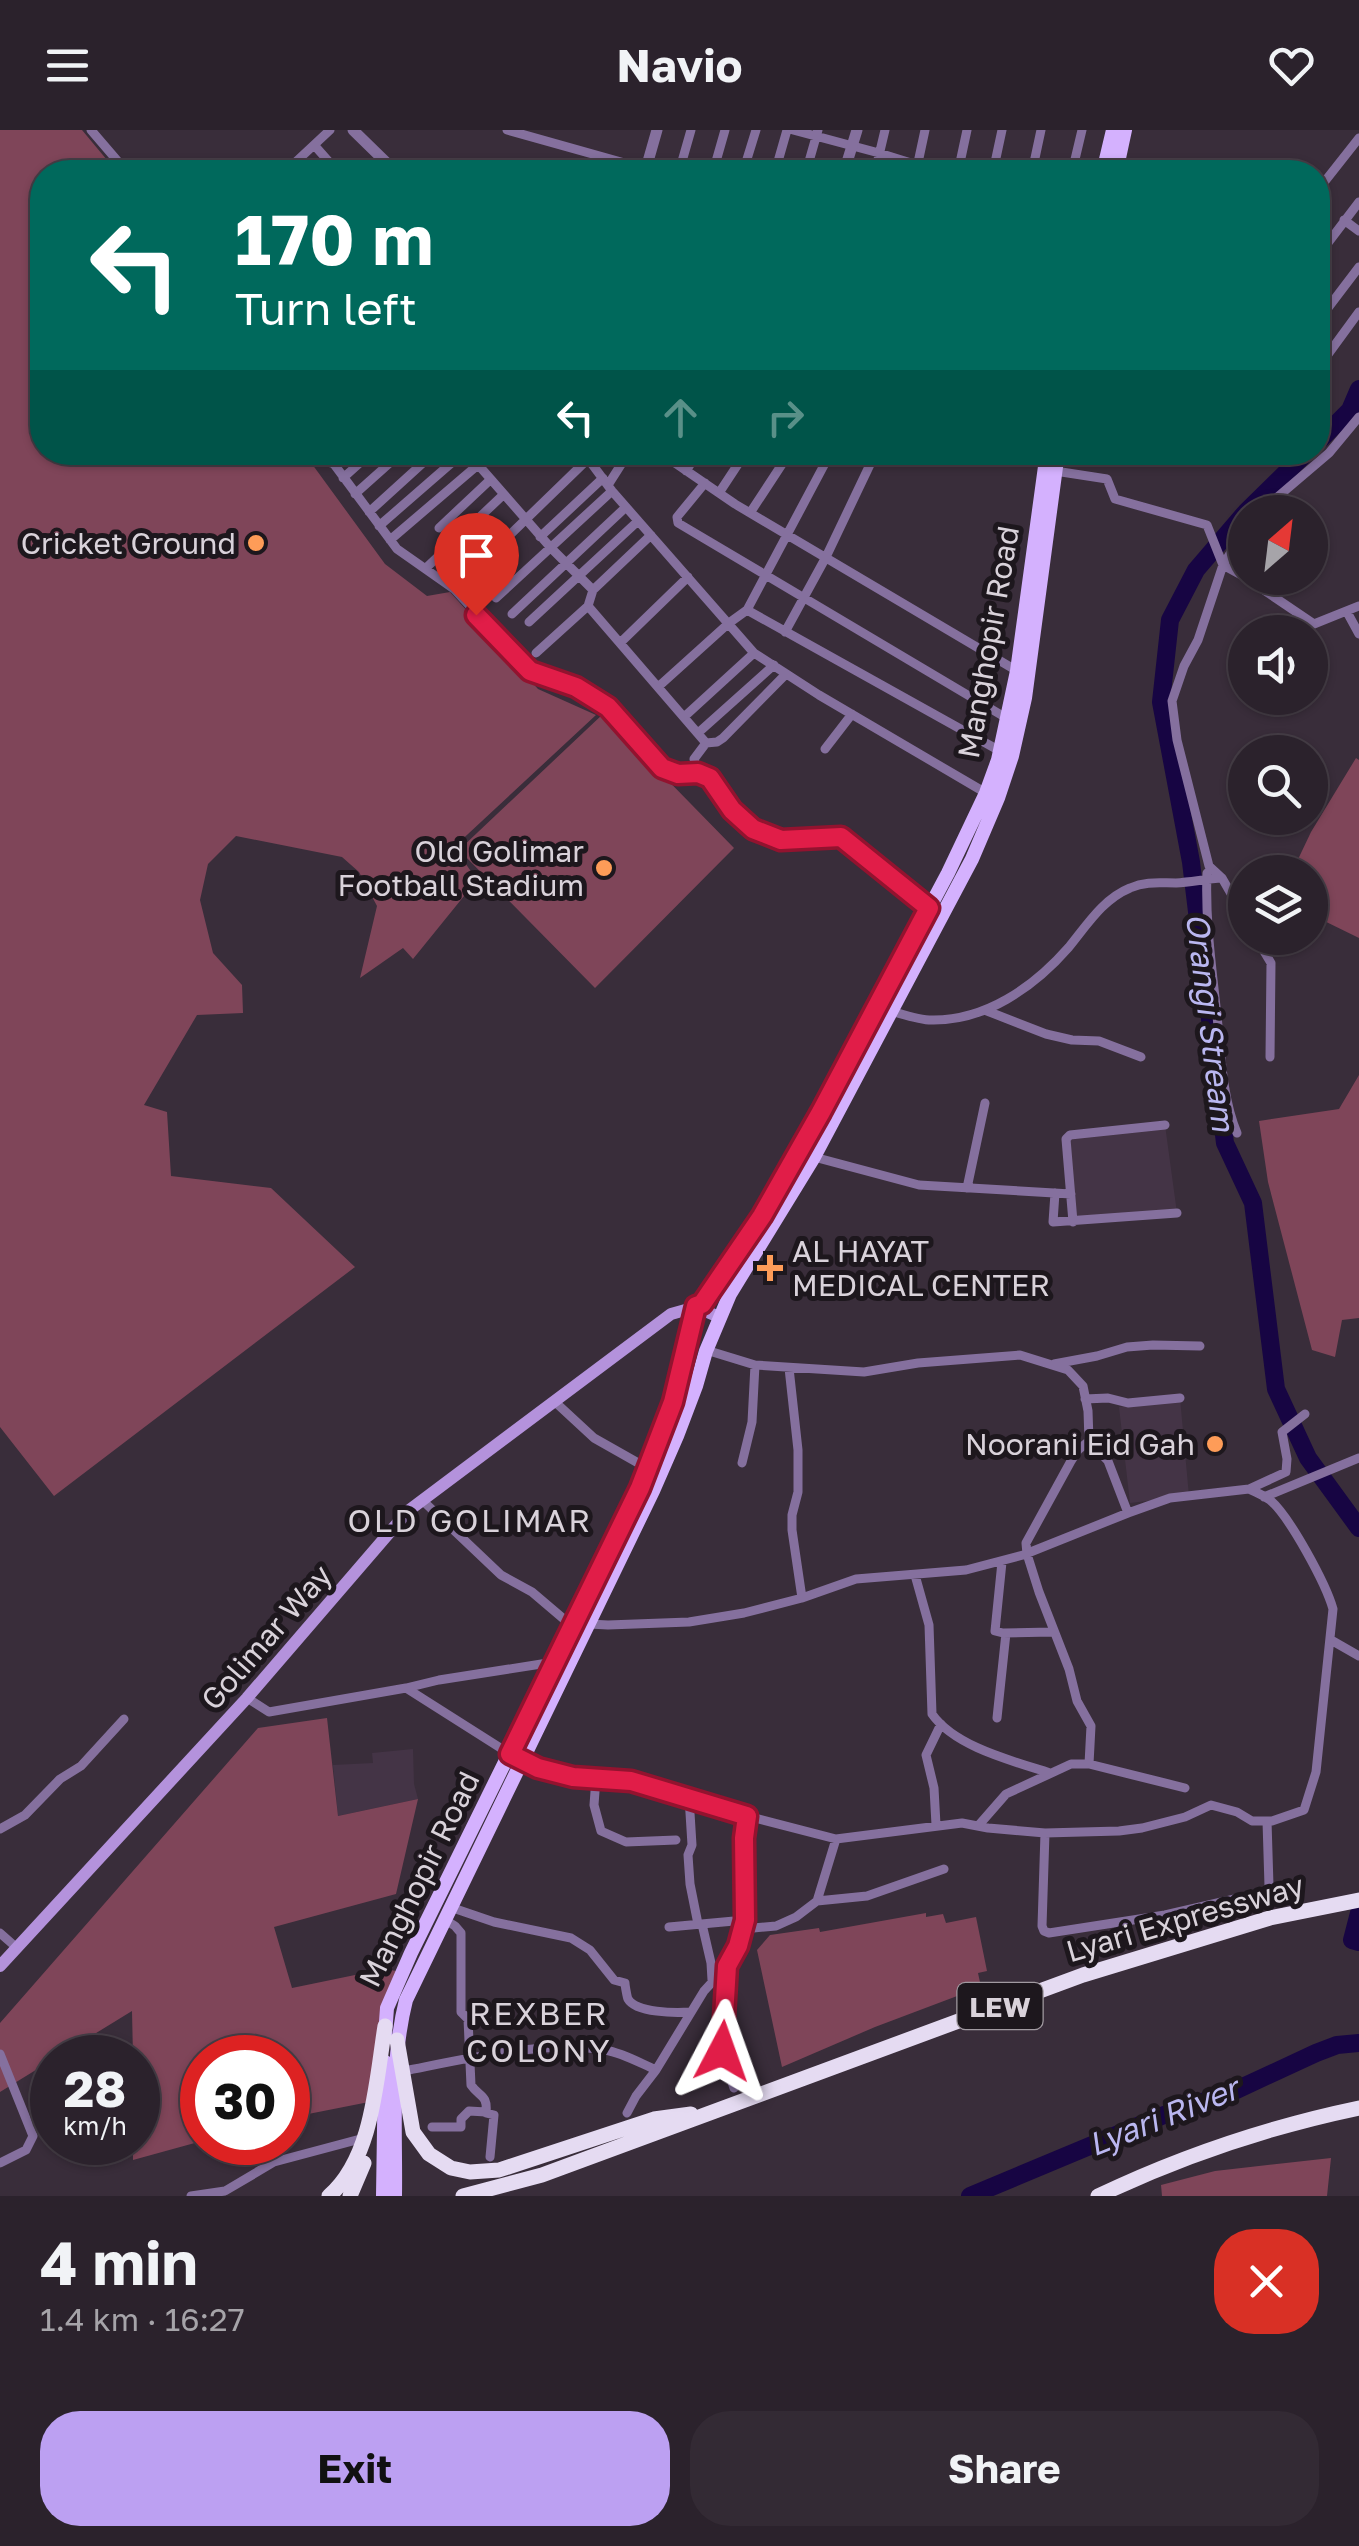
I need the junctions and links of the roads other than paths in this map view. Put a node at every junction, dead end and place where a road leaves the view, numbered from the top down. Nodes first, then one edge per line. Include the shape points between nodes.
1 (91, 130) edge
2 (330, 130) edge
3 (353, 130) edge
4 (507, 130) edge
5 (657, 130) edge
6 (692, 130) edge
7 (725, 130) edge
8 (756, 130) edge
9 (790, 130) edge
10 (857, 130) edge
11 (885, 130) edge
12 (926, 130) edge
13 (967, 130) edge
14 (1002, 130) edge
15 (1041, 130) edge
16 (1082, 130) edge
17 (1113, 130) edge
18 (1125, 130) edge
19 (817, 133) edge
20 (1359, 138) edge
21 (315, 146) junction
22 (852, 146) junction
23 (879, 153) junction
24 (116, 160) edge
25 (299, 160) edge
26 (327, 160) edge
27 (384, 160) edge
28 (609, 160) edge
29 (649, 160) edge
30 (683, 160) edge
31 (716, 160) edge
32 (747, 160) edge
33 (779, 160) edge
34 (809, 160) edge
35 (848, 160) edge
36 (878, 160) edge
37 (897, 160) edge
38 (919, 160) edge
39 (961, 160) edge
40 (996, 160) edge
41 (1035, 160) edge
42 (1075, 160) edge
43 (1106, 160) edge
44 (1119, 160) edge
45 (1330, 175) edge
46 (1359, 202) edge
47 (1344, 220) junction
48 (1359, 231) edge
49 (1330, 239) edge
50 (1359, 267) edge
51 (1330, 305) edge
52 (1359, 312) edge
53 (1330, 352) edge
54 (1357, 423) edge
55 (1330, 450) edge
56 (333, 465) edge
57 (358, 465) edge
58 (387, 465) edge
59 (420, 465) edge
60 (451, 465) edge
61 (577, 465) edge
62 (593, 465) edge
63 (620, 465) edge
64 (678, 465) edge
65 (690, 465) edge
66 (737, 465) edge
67 (781, 465) edge
68 (824, 465) edge
69 (870, 465) edge
70 (1046, 465) edge
71 (1056, 465) edge
72 (1313, 465) edge
73 (478, 466) joint
74 (686, 471) junction
75 (1055, 471) junction
76 (343, 478) junction
77 (490, 480) junction
78 (705, 483) junction
79 (607, 485) junction
80 (719, 493) junction
81 (355, 494) junction
82 (503, 495) junction
83 (1279, 495) edge
84 (626, 507) junction
85 (368, 512) junction
86 (750, 513) junction
87 (524, 519) junction
88 (638, 520) junction
89 (379, 526) junction
90 (439, 528) dead end
91 (651, 535) junction
92 (788, 536) junction
93 (540, 537) junction
94 (390, 540) junction
95 (550, 548) junction
96 (826, 557) junction
97 (1228, 557) edge
98 (565, 563) junction
99 (1223, 565) junction
100 (426, 568) junction
101 (1228, 568) edge
102 (578, 576) junction
103 (765, 576) junction
104 (688, 578) junction
105 (454, 588) junction
106 (593, 590) junction
107 (1272, 595) edge
108 (496, 598) dead end
109 (804, 598) junction
110 (588, 606) junction
111 (1359, 606) edge
112 (747, 610) junction
113 (1347, 612) junction
114 (512, 614) dead end
115 (529, 622) dead end
116 (729, 624) junction
117 (785, 632) junction
118 (1359, 634) edge
119 (620, 643) junction
120 (754, 652) junction
121 (536, 654) dead end
122 (774, 666) junction
123 (1017, 670) junction
124 (786, 674) junction
125 (658, 687) junction
126 (852, 714) junction
127 (684, 718) junction
128 (1008, 719) junction
129 (698, 733) junction
130 (706, 744) junction
131 (826, 749) dead end
132 (1000, 751) junction
133 (698, 773) junction
134 (986, 792) junction
135 (1209, 866) junction
136 (1222, 878) junction
137 (1207, 879) junction
138 (1228, 888) edge
139 (929, 908) junction
140 (1266, 955) edge
141 (987, 1011) junction
142 (892, 1012) junction
143 (1140, 1057) dead end
144 (1270, 1057) dead end
145 (985, 1104) dead end
146 (1164, 1125) dead end
147 (1237, 1133) dead end
148 (814, 1157) junction
149 (967, 1188) junction
150 (1055, 1193) junction
151 (1071, 1194) junction
152 (1176, 1213) dead end
153 (1073, 1222) junction
154 (696, 1306) junction
155 (719, 1317) junction
156 (1200, 1346) dead end
157 (706, 1350) junction
158 (1052, 1364) junction
159 (754, 1365) junction
160 (789, 1368) junction
161 (1180, 1398) dead end
162 (1086, 1399) junction
163 (554, 1401) junction
164 (1305, 1414) dead end
165 (1089, 1441) junction
166 (1359, 1458) edge
167 (742, 1463) dead end
168 (647, 1468) junction
169 (1249, 1488) junction
170 (1264, 1497) junction
171 (422, 1500) junction
172 (1128, 1513) junction
173 (1026, 1554) junction
174 (1002, 1562) junction
175 (915, 1574) junction
176 (802, 1598) junction
177 (589, 1624) junction
178 (572, 1626) junction
179 (1052, 1632) junction
180 (1006, 1633) junction
181 (1331, 1640) junction
182 (1359, 1656) edge
183 (554, 1662) junction
184 (406, 1688) junction
185 (247, 1698) junction
186 (997, 1718) dead end
187 (124, 1719) dead end
188 (941, 1724) junction
189 (516, 1757) junction
190 (1089, 1764) junction
191 (1050, 1773) junction
192 (596, 1778) junction
193 (1185, 1788) dead end
194 (689, 1798) junction
195 (747, 1816) junction
196 (1268, 1821) junction
197 (936, 1824) junction
198 (978, 1826) junction
199 (0, 1829) edge
200 (1045, 1833) junction
201 (836, 1839) junction
202 (676, 1840) dead end
203 (944, 1870) dead end
204 (816, 1901) junction
205 (1351, 1901) edge
206 (447, 1913) junction
207 (700, 1924) junction
208 (744, 1924) junction
209 (669, 1927) dead end
210 (0, 1933) edge
211 (17, 1948) junction
212 (0, 1966) edge
213 (727, 1966) junction
214 (712, 1982) junction
215 (690, 2012) junction
216 (386, 2026) junction
217 (397, 2040) junction
218 (0, 2054) edge
219 (468, 2059) junction
220 (656, 2070) junction
221 (404, 2071) junction
222 (375, 2085) junction
223 (734, 2088) dead end
224 (1359, 2108) edge
225 (716, 2110) junction
226 (486, 2112) junction
227 (627, 2113) dead end
228 (432, 2127) dead end
229 (364, 2138) junction
230 (490, 2157) dead end
231 (0, 2162) edge
232 (191, 2196) edge
233 (329, 2196) edge
234 (350, 2196) edge
235 (383, 2196) edge
236 (395, 2196) edge
237 (463, 2196) edge
238 (1098, 2196) edge

1 - 24 street
2 - 21 street
3 - 27 street
4 - 28 street
5 - 29 street
6 - 30 street
7 - 31 street
8 - 32 street
9 - 19 street
9 - 33 street
10 - 22 street
11 - 23 street
12 - 38 street
13 - 39 street
14 - 40 street
15 - 41 street
16 - 42 street
17 - 43 main road
18 - 44 main road
19 - 22 street
19 - 34 street
20 - 45 street
21 - 25 street
21 - 26 street
22 - 23 street
22 - 35 street
23 - 36 street
23 - 37 street
46 - 47 street
47 - 48 street
47 - 49 street
50 - 51 street
52 - 53 street
54 - 55 street
56 - 76 street
57 - 76 street
58 - 81 street
59 - 85 street
60 - 89 street
61 - 87 street
62 - 79 street
63 - 79 street
64 - 74 street
65 - 74 street
66 - 80 street
67 - 86 street
68 - 92 street
69 - 96 street
70 - 123 main road, Manghopir Road
71 - 75 main road, Manghopir Road
72 - 83 street
73 - 77 street
73 - 94 street
74 - 78 street
75 - 99 street via 1107,479 1116,499 1207,526
75 - 142 main road, Manghopir Road via 1012,756 972,860
76 - 81 street
77 - 82 street
77 - 90 street
78 - 80 street
78 - 103 street via 676,521
79 - 84 street
79 - 93 street
79 - 95 street
80 - 86 street
81 - 85 street
82 - 87 street
82 - 100 street
84 - 88 street
84 - 98 street
85 - 89 street
86 - 92 street
87 - 93 street
87 - 105 street
88 - 91 street
88 - 102 street
89 - 94 street
91 - 104 street
91 - 106 street
92 - 96 street
92 - 103 street
93 - 95 street
94 - 100 street
95 - 98 street
95 - 108 street
96 - 109 street
96 - 123 street
97 - 99 street
98 - 102 street
98 - 114 street
99 - 101 street
99 - 135 street via 1172,701
100 - 105 street
102 - 106 street
102 - 115 street
103 - 109 street
103 - 112 street
104 - 116 street
104 - 119 street
105 - 133 street via 530,671 608,707 662,768
106 - 110 street
107 - 113 street via 1314,624
109 - 117 street
109 - 128 street
110 - 119 street
110 - 121 street
111 - 113 street
112 - 116 street
112 - 117 street
113 - 118 street
116 - 120 street
116 - 125 street
117 - 132 street
119 - 125 street
120 - 122 street
120 - 127 street
122 - 124 street
122 - 129 street
123 - 128 main road, Manghopir Road
124 - 126 street
124 - 130 street via 723,738
125 - 127 street
126 - 131 street
126 - 134 street
127 - 129 street
128 - 132 main road, Manghopir Road
129 - 130 street
130 - 133 street via 694,759
132 - 134 main road, Manghopir Road
133 - 139 street via 710,778 753,829 781,840 841,837
134 - 139 main road, Manghopir Road
135 - 136 street
135 - 137 street
136 - 137 street
136 - 138 street
137 - 141 street via 1150,882 1118,894 1048,969
137 - 147 street via 1221,1051
139 - 154 main road, Manghopir Road via 762,1216
140 - 144 street
141 - 142 street via 937,1020
141 - 143 street via 1046,1034 1098,1041
142 - 148 main road, Manghopir Road
145 - 149 street
146 - 151 street via 1070,1135
148 - 149 street via 919,1186
148 - 155 main road, Manghopir Road
149 - 150 street
150 - 151 street
150 - 153 street via 1053,1222
151 - 153 street
152 - 153 street
154 - 155 main road
154 - 163 main road, Golimar Way via 671,1314
154 - 168 main road, Manghopir Road via 673,1402
155 - 157 main road, Manghopir Road
156 - 158 street via 1127,1346
157 - 159 street
157 - 177 main road, Manghopir Road via 677,1436
158 - 160 street via 1020,1354 864,1372
158 - 162 street via 1068,1370
159 - 160 street
159 - 167 street
160 - 176 street via 798,1450 792,1530
161 - 162 street
162 - 165 street
163 - 168 street via 594,1438
163 - 171 main road, Golimar Way
164 - 169 street via 1282,1432 1286,1472
165 - 172 street via 1108,1461
165 - 173 street via 1071,1461
166 - 170 street
168 - 178 main road, Manghopir Road
169 - 170 street
169 - 172 street via 1170,1498
170 - 181 street via 1288,1522 1329,1594
171 - 178 street via 501,1575
171 - 185 main road, Golimar Way
172 - 173 street
173 - 174 street
173 - 179 street
174 - 175 street
174 - 180 street via 995,1631
175 - 176 street via 856,1579
175 - 188 street via 929,1625 932,1714
176 - 177 street via 689,1622
177 - 189 main road, Manghopir Road
178 - 183 main road, Manghopir Road
179 - 180 street
179 - 190 street via 1091,1726
180 - 186 street
181 - 182 street
181 - 196 street via 1316,1772 1304,1810
183 - 184 street
183 - 189 main road, Manghopir Road
184 - 185 street via 270,1712
184 - 189 street
185 - 211 main road, Golimar Way
187 - 199 street via 26,1815
188 - 191 street via 989,1752
188 - 197 street via 926,1755
189 - 192 street via 538,1768
189 - 206 main road, Manghopir Road
189 - 216 main road, Manghopir Road via 407,1962 386,2008
190 - 191 street
190 - 193 street
191 - 198 street via 1006,1794
192 - 194 street
192 - 202 street via 601,1830 626,1842
194 - 195 street
194 - 207 street via 690,1884
195 - 201 street
195 - 208 street
196 - 200 street via 1252,1822 1211,1805 1142,1828
196 - 200 street via 1264,1892 1049,1933 1042,1926
197 - 198 street
197 - 201 street
198 - 200 street
201 - 204 street
203 - 204 street via 868,1896
204 - 208 street via 776,1926
205 - 225 highway, Lyari Expressway / LEW via 1270,1918 1084,1975
206 - 215 street via 571,1938 625,1983 635,2006
206 - 217 main road, Manghopir Road via 406,2000
206 - 219 street via 461,1933
207 - 208 street
207 - 209 street
207 - 214 street
208 - 213 street
210 - 211 street
211 - 212 main road, Golimar Way
213 - 214 street
213 - 223 street via 722,2051
214 - 215 street
215 - 220 street
216 - 222 highway
216 - 235 main road, Manghopir Road
217 - 221 highway
217 - 236 main road, Manghopir Road
218 - 231 street via 33,2136 26,2150
219 - 220 street via 584,2048
219 - 221 street
219 - 226 street via 471,2086 482,2094
220 - 227 street
221 - 225 highway, LEW via 413,2132 429,2154 470,2172 499,2170 654,2119
222 - 229 highway
222 - 234 highway via 366,2158
224 - 238 highway via 1241,2138
225 - 237 highway, Lyari Expressway / LEW via 542,2176
226 - 228 street via 470,2111 461,2127
226 - 230 street via 494,2115
229 - 232 street via 274,2162 226,2191
229 - 233 highway via 354,2168

